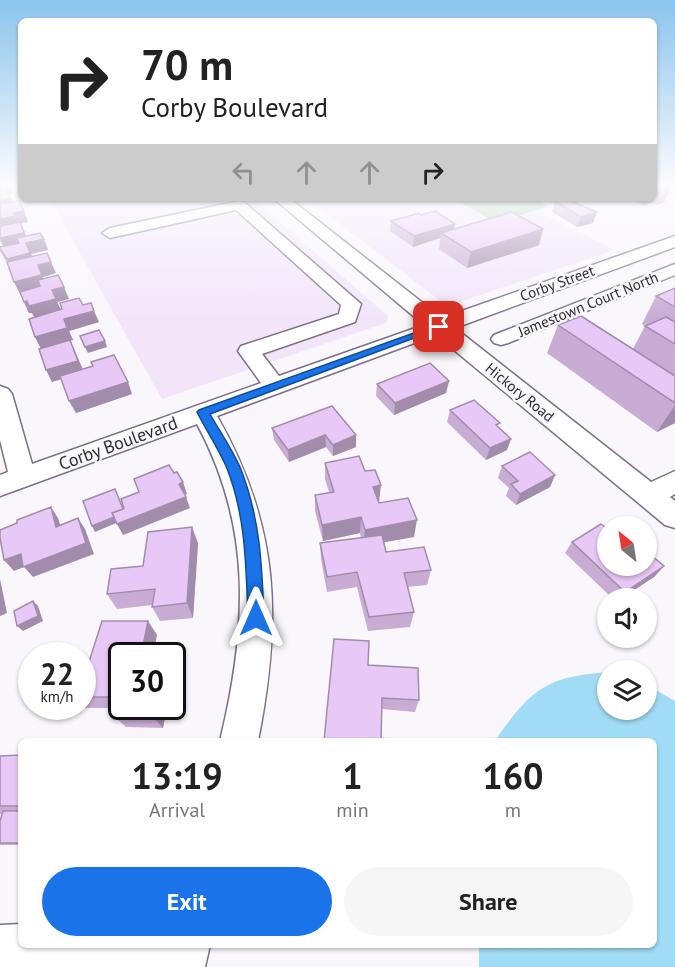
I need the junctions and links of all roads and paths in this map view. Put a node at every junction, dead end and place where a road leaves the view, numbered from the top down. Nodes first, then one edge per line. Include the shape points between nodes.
1 (128, 229) edge
2 (266, 229) edge
3 (318, 229) edge
4 (110, 233) dead end
5 (675, 241) edge
6 (675, 269) edge
7 (439, 327) junction
8 (501, 339) dead end
9 (275, 386) junction
10 (0, 394) edge
11 (203, 412) junction
12 (675, 481) edge
13 (11, 482) edge
14 (650, 496) junction
15 (675, 517) edge
16 (240, 738) edge
17 (18, 947) edge
18 (61, 948) edge
19 (186, 948) edge
20 (0, 949) edge
21 (176, 967) edge
22 (181, 967) edge

1 - 4 street
2 - 9 street via 351,304 348,318 249,351
3 - 7 street, Hickory Road
5 - 7 street, Corby Street
6 - 8 street, Jamestown Court North
7 - 9 street, Corby Boulevard
7 - 14 street, Hickory Road
9 - 11 street, Corby Boulevard
10 - 13 street
11 - 13 street, Corby Boulevard
11 - 16 street via 232,465 253,541 255,663
12 - 14 street
14 - 15 street, Hickory Road
17 - 20 street
18 - 21 street via 105,951
19 - 22 street

